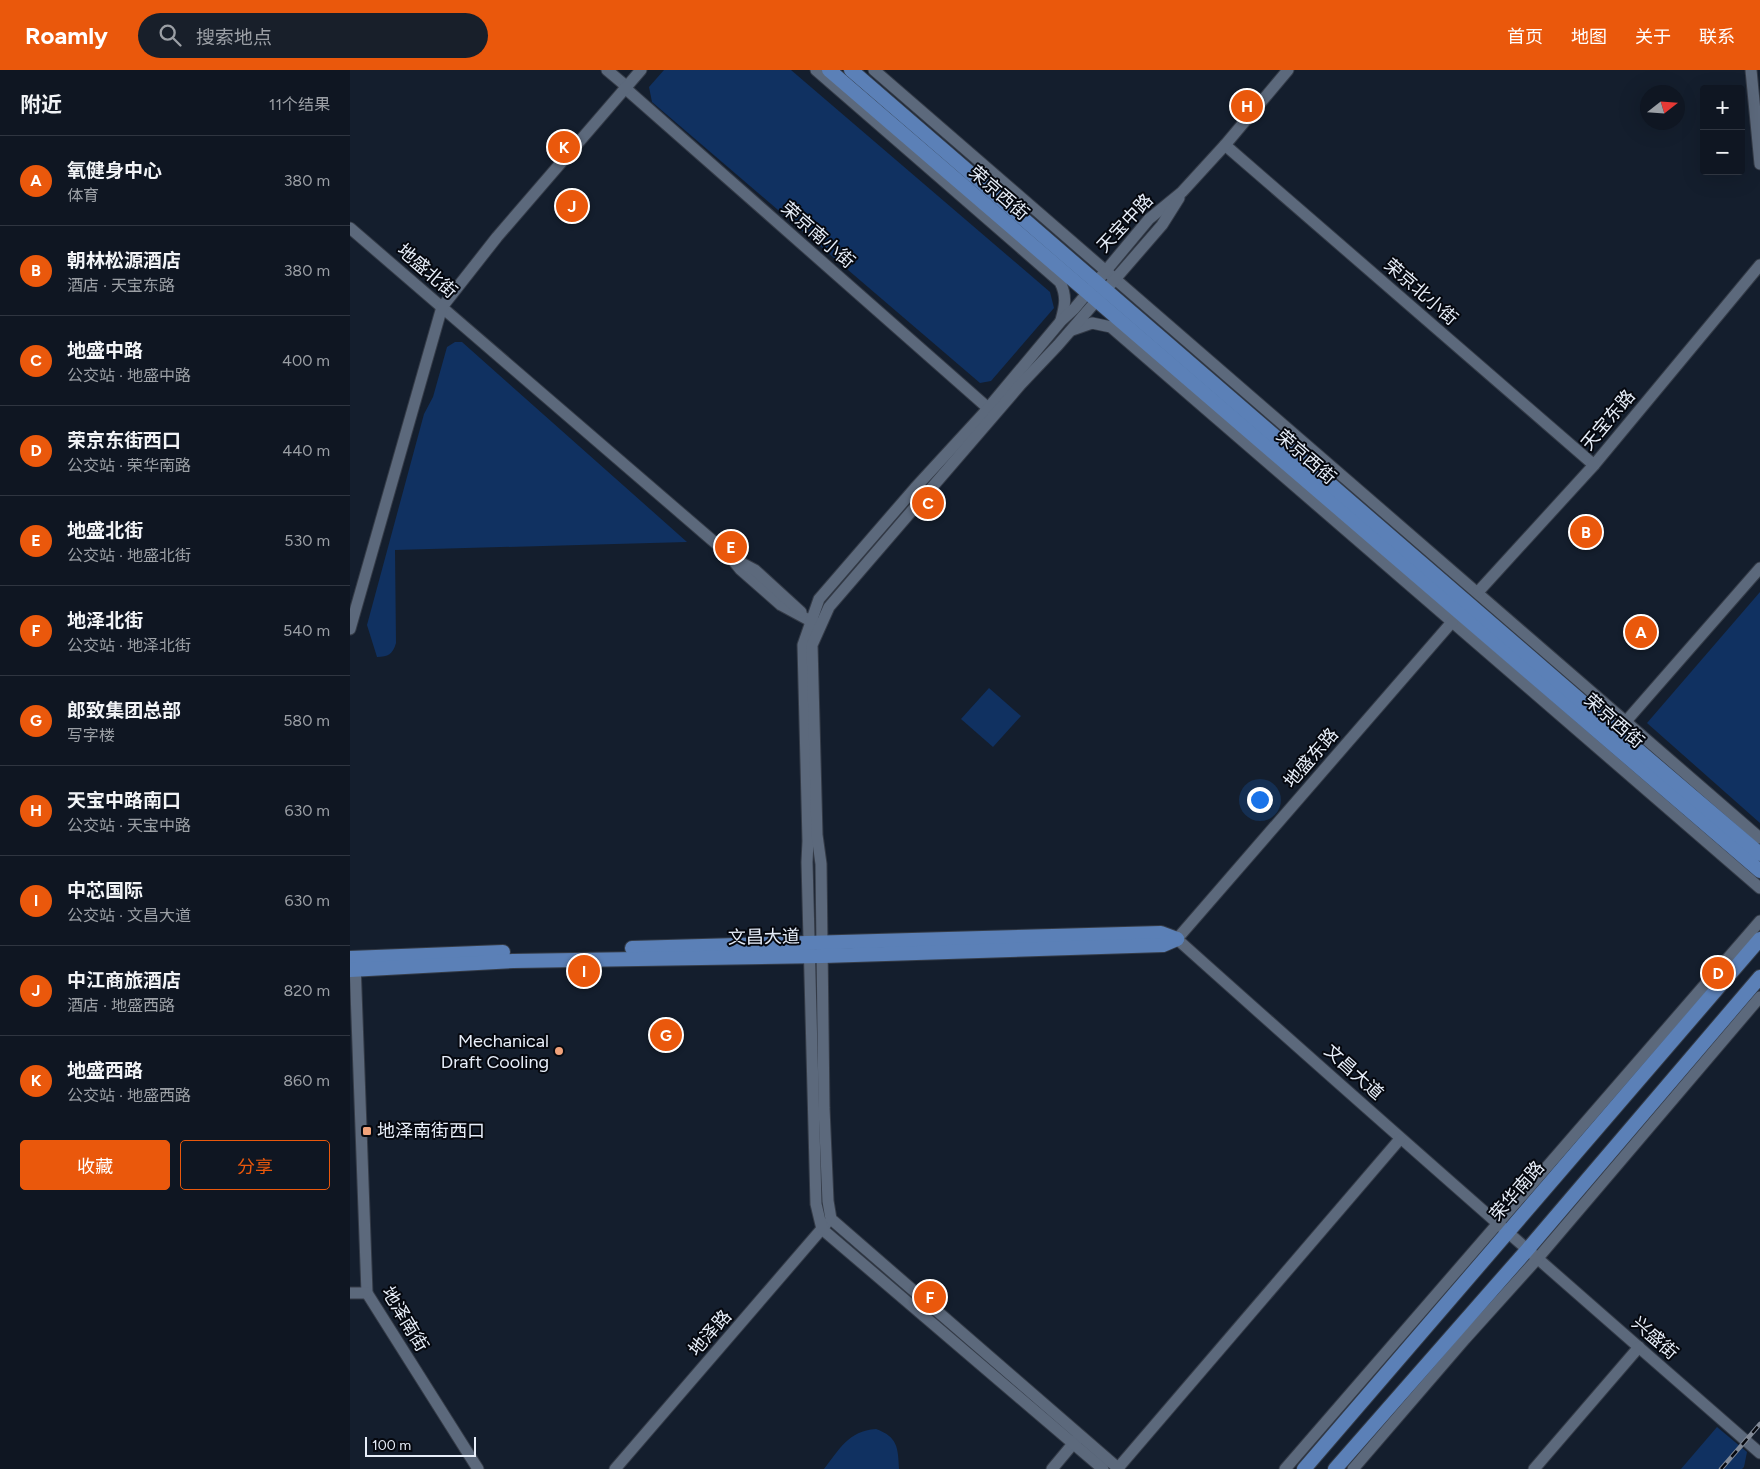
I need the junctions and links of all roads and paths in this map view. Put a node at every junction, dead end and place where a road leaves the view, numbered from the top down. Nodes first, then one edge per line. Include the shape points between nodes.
1 (607, 70) edge
2 (641, 70) edge
3 (816, 70) edge
4 (829, 70) edge
5 (852, 70) edge
6 (874, 70) edge
7 (1288, 70) edge
8 (1751, 70) edge
9 (626, 87) junction
10 (1757, 104) edge
11 (1758, 117) edge
12 (1225, 145) junction
13 (1760, 164) edge
14 (350, 228) edge
15 (1760, 265) edge
16 (1105, 281) junction
17 (1091, 297) junction
18 (442, 307) junction
19 (1061, 321) junction
20 (1071, 331) junction
21 (988, 408) junction
22 (1594, 465) junction
23 (1760, 568) edge
24 (1478, 592) junction
25 (1452, 622) junction
26 (816, 624) junction
27 (350, 629) edge
28 (1622, 727) junction
29 (1760, 838) edge
30 (1760, 854) edge
31 (1760, 871) edge
32 (1760, 888) edge
33 (1760, 921) edge
34 (1177, 939) junction
35 (1760, 939) edge
36 (816, 949) junction
37 (352, 964) edge
38 (1760, 977) edge
39 (1760, 998) edge
40 (1744, 1016) junction
41 (1715, 1030) junction
42 (1593, 1132) junction
43 (1400, 1139) junction
44 (1564, 1147) junction
45 (830, 1219) junction
46 (1503, 1227) junction
47 (822, 1229) junction
48 (1533, 1253) junction
49 (350, 1293) edge
50 (367, 1293) junction
51 (1465, 1339) junction
52 (1639, 1347) junction
53 (1433, 1355) junction
54 (1077, 1440) junction
55 (1760, 1453) edge
56 (1307, 1466) edge
57 (478, 1469) edge
58 (615, 1469) edge
59 (1052, 1469) edge
60 (1102, 1469) edge
61 (1118, 1469) edge
62 (1285, 1469) edge
63 (1296, 1469) edge
64 (1335, 1469) edge
65 (1353, 1469) edge
66 (1534, 1469) edge

1 - 9 street, 荣京南小街
2 - 9 street
3 - 19 street via 1060,282 1066,305
4 - 17 main road, 荣京西街
5 - 16 main road, 荣京西街
6 - 16 street
7 - 12 street, 天宝中路
8 - 10 street
9 - 18 street via 497,237
9 - 21 street, 荣京南小街
10 - 11 street
11 - 13 street
12 - 16 street, 天宝中路 via 1182,192 1162,225
12 - 22 street, 荣京北小街
14 - 18 street, 地盛北街
15 - 22 street, 天宝东路
16 - 17 street, 天宝中路
16 - 24 street
16 - 28 main road, 荣京西街
17 - 19 street
17 - 20 street
17 - 31 main road, 荣京西街
18 - 26 street, 地盛北街 via 730,556 755,570
18 - 27 street
19 - 21 street
20 - 25 street via 1092,323 1111,327
20 - 26 street via 1021,384
21 - 26 street via 819,599
22 - 24 street, 天宝东路
23 - 28 street
24 - 28 street
25 - 32 street
25 - 34 street, 地盛东路
26 - 36 street via 812,645 821,864
28 - 29 street
28 - 30 main road, 荣京西街
33 - 44 street
34 - 36 main road, 文昌大道 via 1163,945
34 - 43 street, 文昌大道
35 - 42 main road, 荣华南路
36 - 37 main road, 文昌大道
36 - 45 street
36 - 47 street via 816,1204
37 - 50 street, 地泽南街
38 - 41 main road
39 - 40 street
40 - 41 street
40 - 48 street
41 - 48 main road
42 - 44 street
42 - 46 main road, 荣华南路
43 - 46 street, 文昌大道
43 - 61 street
44 - 46 street
45 - 47 street, 地泽路
45 - 54 street
46 - 48 street, 兴盛街
46 - 56 main road, 荣华南路
46 - 62 street
47 - 54 street
47 - 58 street, 地泽路
48 - 51 street
48 - 52 street, 兴盛街
48 - 53 main road
49 - 50 street
50 - 57 street, 地泽南街
51 - 53 street
51 - 65 street
52 - 55 street, 兴盛街
52 - 66 street
53 - 64 main road
54 - 59 street
54 - 60 street
54 - 61 street
56 - 63 street

